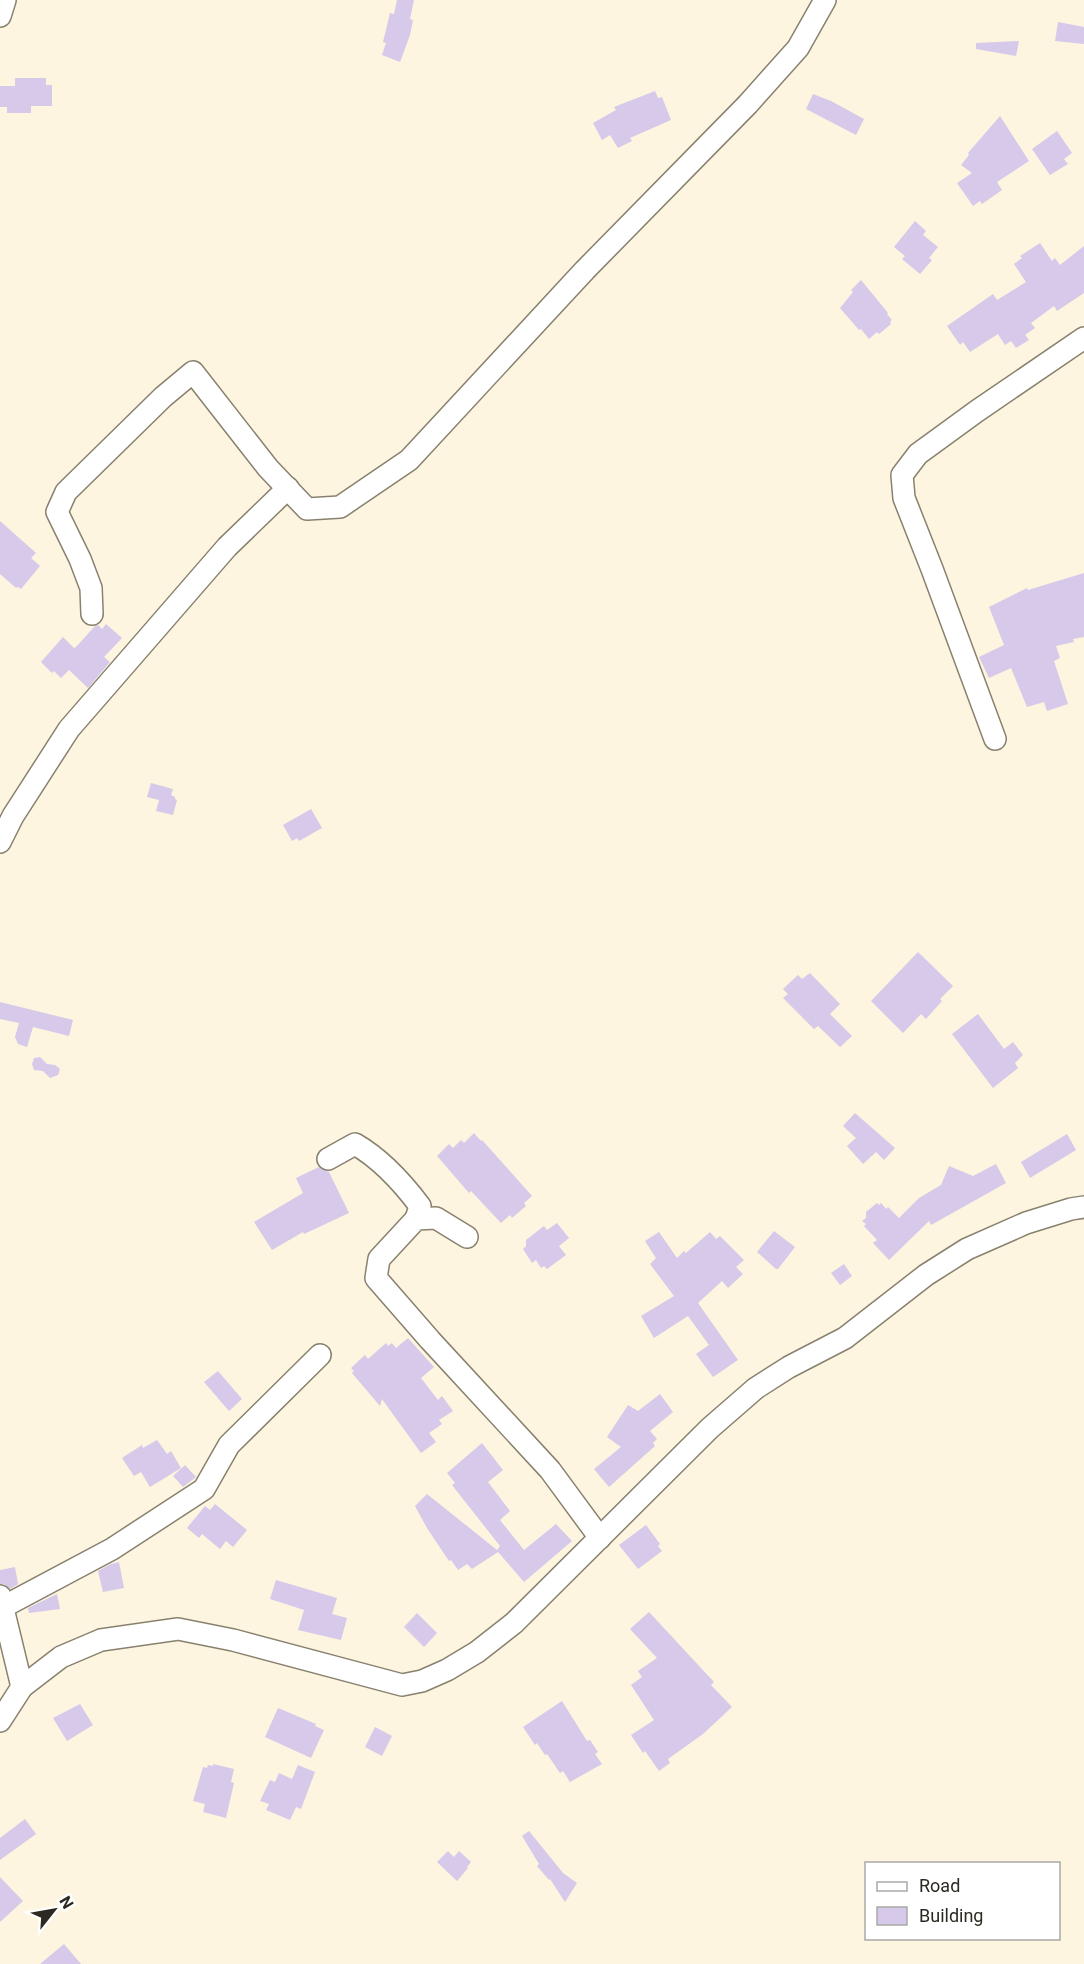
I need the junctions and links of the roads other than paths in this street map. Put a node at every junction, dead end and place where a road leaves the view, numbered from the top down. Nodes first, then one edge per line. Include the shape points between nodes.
1 (4, 0) edge
2 (825, 0) edge
3 (0, 16) edge
4 (1084, 338) edge
5 (288, 489) junction
6 (92, 614) dead end
7 (995, 739) dead end
8 (0, 842) edge
9 (328, 1159) dead end
10 (1084, 1207) edge
11 (416, 1219) junction
12 (467, 1237) dead end
13 (320, 1355) dead end
14 (600, 1538) junction
15 (1, 1601) edge
16 (22, 1687) junction
17 (0, 1721) edge

1 - 3 street
2 - 5 street via 798,48 755,96 585,270 409,460 340,507 307,509
4 - 7 street via 918,454 902,475 904,498
5 - 6 street via 193,372 66,492 57,512 91,588
5 - 8 street via 227,548 69,729 12,816
9 - 11 street via 355,1144 373,1155 420,1206
10 - 14 street via 1026,1223 967,1249 926,1275 845,1338 756,1388 710,1428
11 - 12 street via 436,1218
11 - 14 street via 379,1259 376,1278 550,1470
13 - 15 street via 229,1445 204,1489 112,1549
14 - 16 street via 514,1623 477,1652 422,1681 402,1685 178,1629 101,1641 61,1656
15 - 16 street
16 - 17 street

